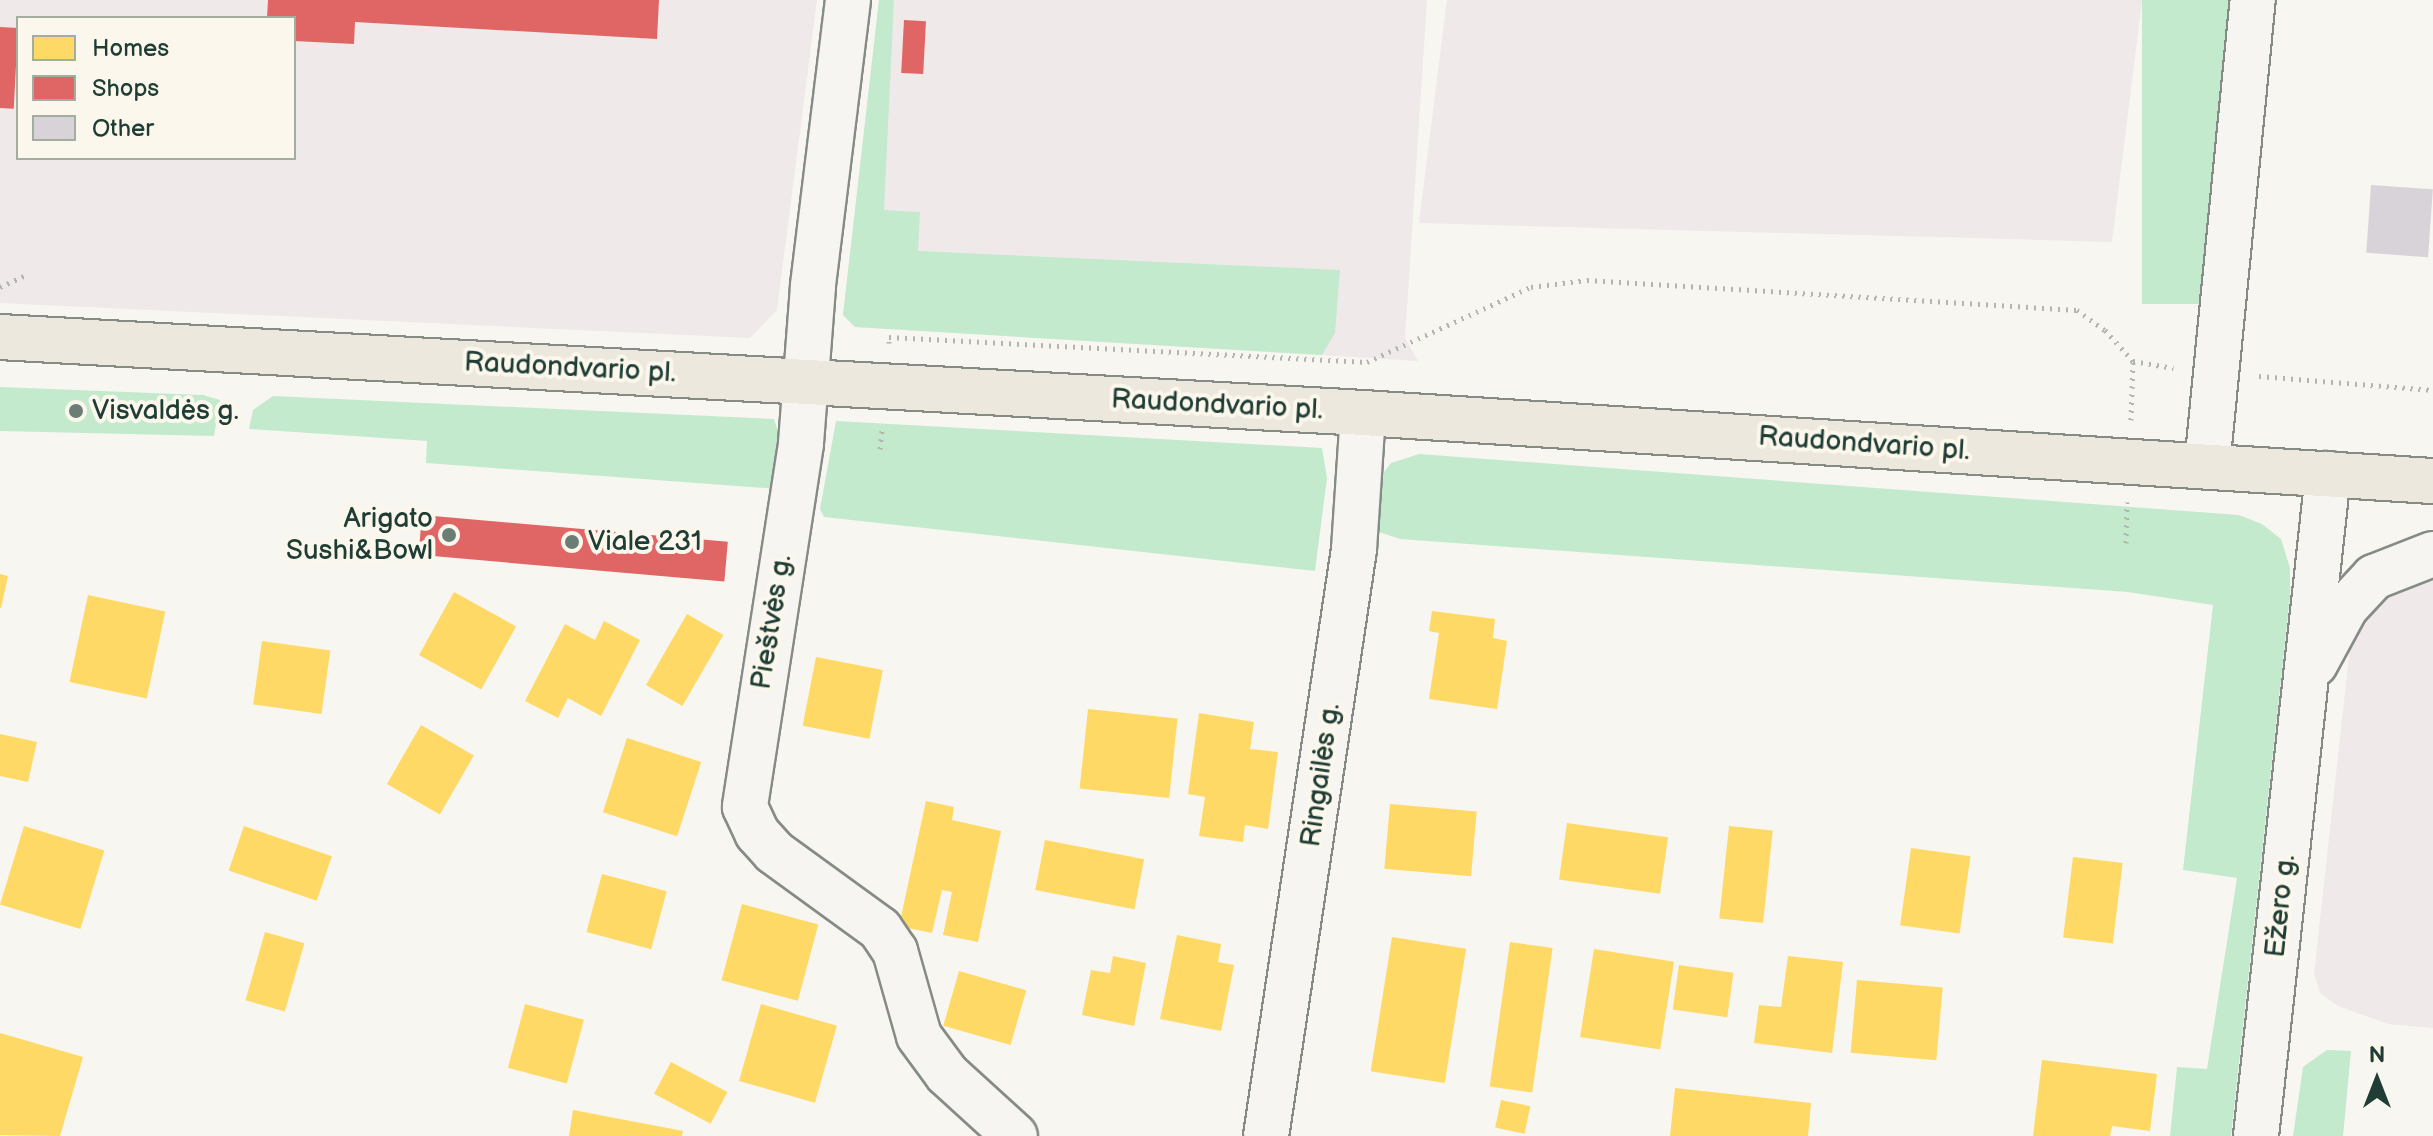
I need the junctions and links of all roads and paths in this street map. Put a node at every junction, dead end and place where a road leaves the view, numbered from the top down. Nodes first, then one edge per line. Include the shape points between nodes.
1 (848, 0) edge
2 (2253, 0) edge
3 (28, 274) dead end
4 (0, 287) edge
5 (0, 337) edge
6 (889, 337) dead end
7 (2189, 371) dead end
8 (2244, 374) dead end
9 (806, 380) junction
10 (2433, 390) edge
11 (1363, 413) junction
12 (2207, 466) junction
13 (2328, 474) junction
14 (2433, 481) edge
15 (2433, 554) edge
16 (2309, 677) junction
17 (1015, 1136) edge
18 (1266, 1136) edge
19 (2256, 1136) edge

1 - 9 street, Pieštvės g.
2 - 12 street
3 - 4 path
5 - 9 main road, Raudondvario pl.
6 - 7 path via 1367,362 1531,287 1587,280 2077,310 2105,330 2133,361
8 - 10 path
9 - 11 main road, Raudondvario pl.
9 - 17 street, Pieštvės g. via 745,807 774,852 880,929 895,951 919,1036 947,1074
11 - 12 main road, Raudondvario pl.
11 - 18 street, Ringailės g. via 1354,549
12 - 13 main road, Raudondvario pl.
13 - 14 main road, Raudondvario pl.
13 - 16 street, Ežero g.
15 - 16 street, Ežero g. via 2374,577 2346,607
16 - 19 street, Ežero g.

